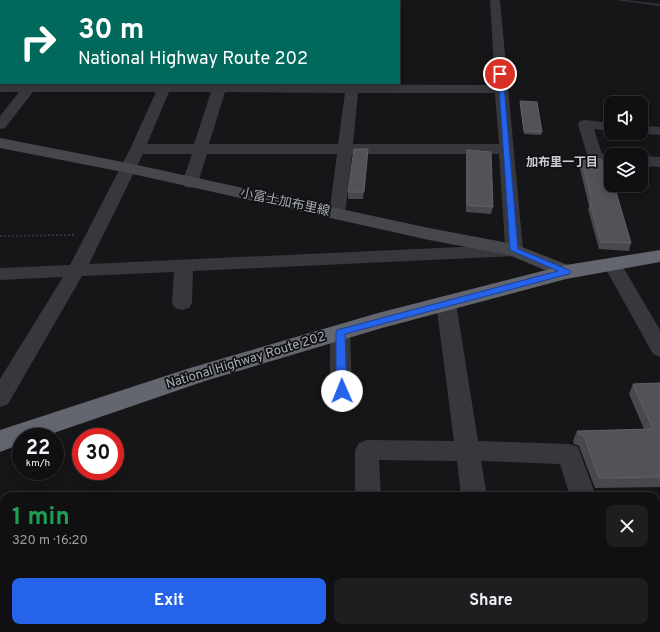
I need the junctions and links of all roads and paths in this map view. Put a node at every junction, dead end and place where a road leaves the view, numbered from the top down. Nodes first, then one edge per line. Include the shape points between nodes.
1 (495, 0) edge
2 (0, 88) edge
3 (29, 88) junction
4 (164, 89) junction
5 (220, 89) junction
6 (496, 89) junction
7 (352, 90) junction
8 (0, 125) edge
9 (604, 126) edge
10 (648, 130) edge
11 (660, 131) edge
12 (0, 143) edge
13 (138, 149) junction
14 (201, 149) junction
15 (500, 149) junction
16 (344, 150) junction
17 (604, 159) edge
18 (648, 161) edge
19 (660, 162) edge
20 (128, 168) junction
21 (190, 183) junction
22 (337, 214) junction
23 (94, 234) junction
24 (0, 236) edge
25 (514, 250) junction
26 (660, 255) edge
27 (612, 264) junction
28 (184, 266) junction
29 (76, 271) junction
30 (566, 272) junction
31 (0, 274) edge
32 (182, 303) dead end
33 (446, 303) junction
34 (340, 332) junction
35 (660, 349) edge
36 (342, 391) dead end
37 (0, 398) edge
38 (0, 441) edge
39 (467, 451) junction
40 (368, 492) edge
41 (473, 492) edge
42 (582, 492) edge

1 - 6 street
2 - 3 street
3 - 4 street
3 - 8 street
4 - 5 street
4 - 13 street
5 - 7 street
5 - 14 street
6 - 7 street
6 - 15 street
7 - 16 street
9 - 17 street via 585,124 596,158
10 - 11 street
12 - 20 main road, 小富士加布里線
13 - 14 street
13 - 20 street
14 - 16 street
14 - 21 street
15 - 16 street
15 - 25 street
16 - 22 street
18 - 19 street
20 - 21 main road, 小富士加布里線
20 - 23 street
21 - 22 main road, 小富士加布里線
22 - 25 main road, 小富士加布里線
23 - 24 path
23 - 29 street
25 - 28 street
25 - 30 main road, 小富士加布里線
26 - 27 highway, National Highway Route 202
27 - 30 highway, National Highway Route 202
27 - 35 street
28 - 29 street
28 - 32 street
29 - 31 street
29 - 37 street
30 - 33 highway, National Highway Route 202
33 - 34 highway, National Highway Route 202
33 - 39 street
34 - 36 street
34 - 38 highway, National Highway Route 202 via 198,374
39 - 40 street via 367,450
39 - 41 street
39 - 42 street via 569,454

